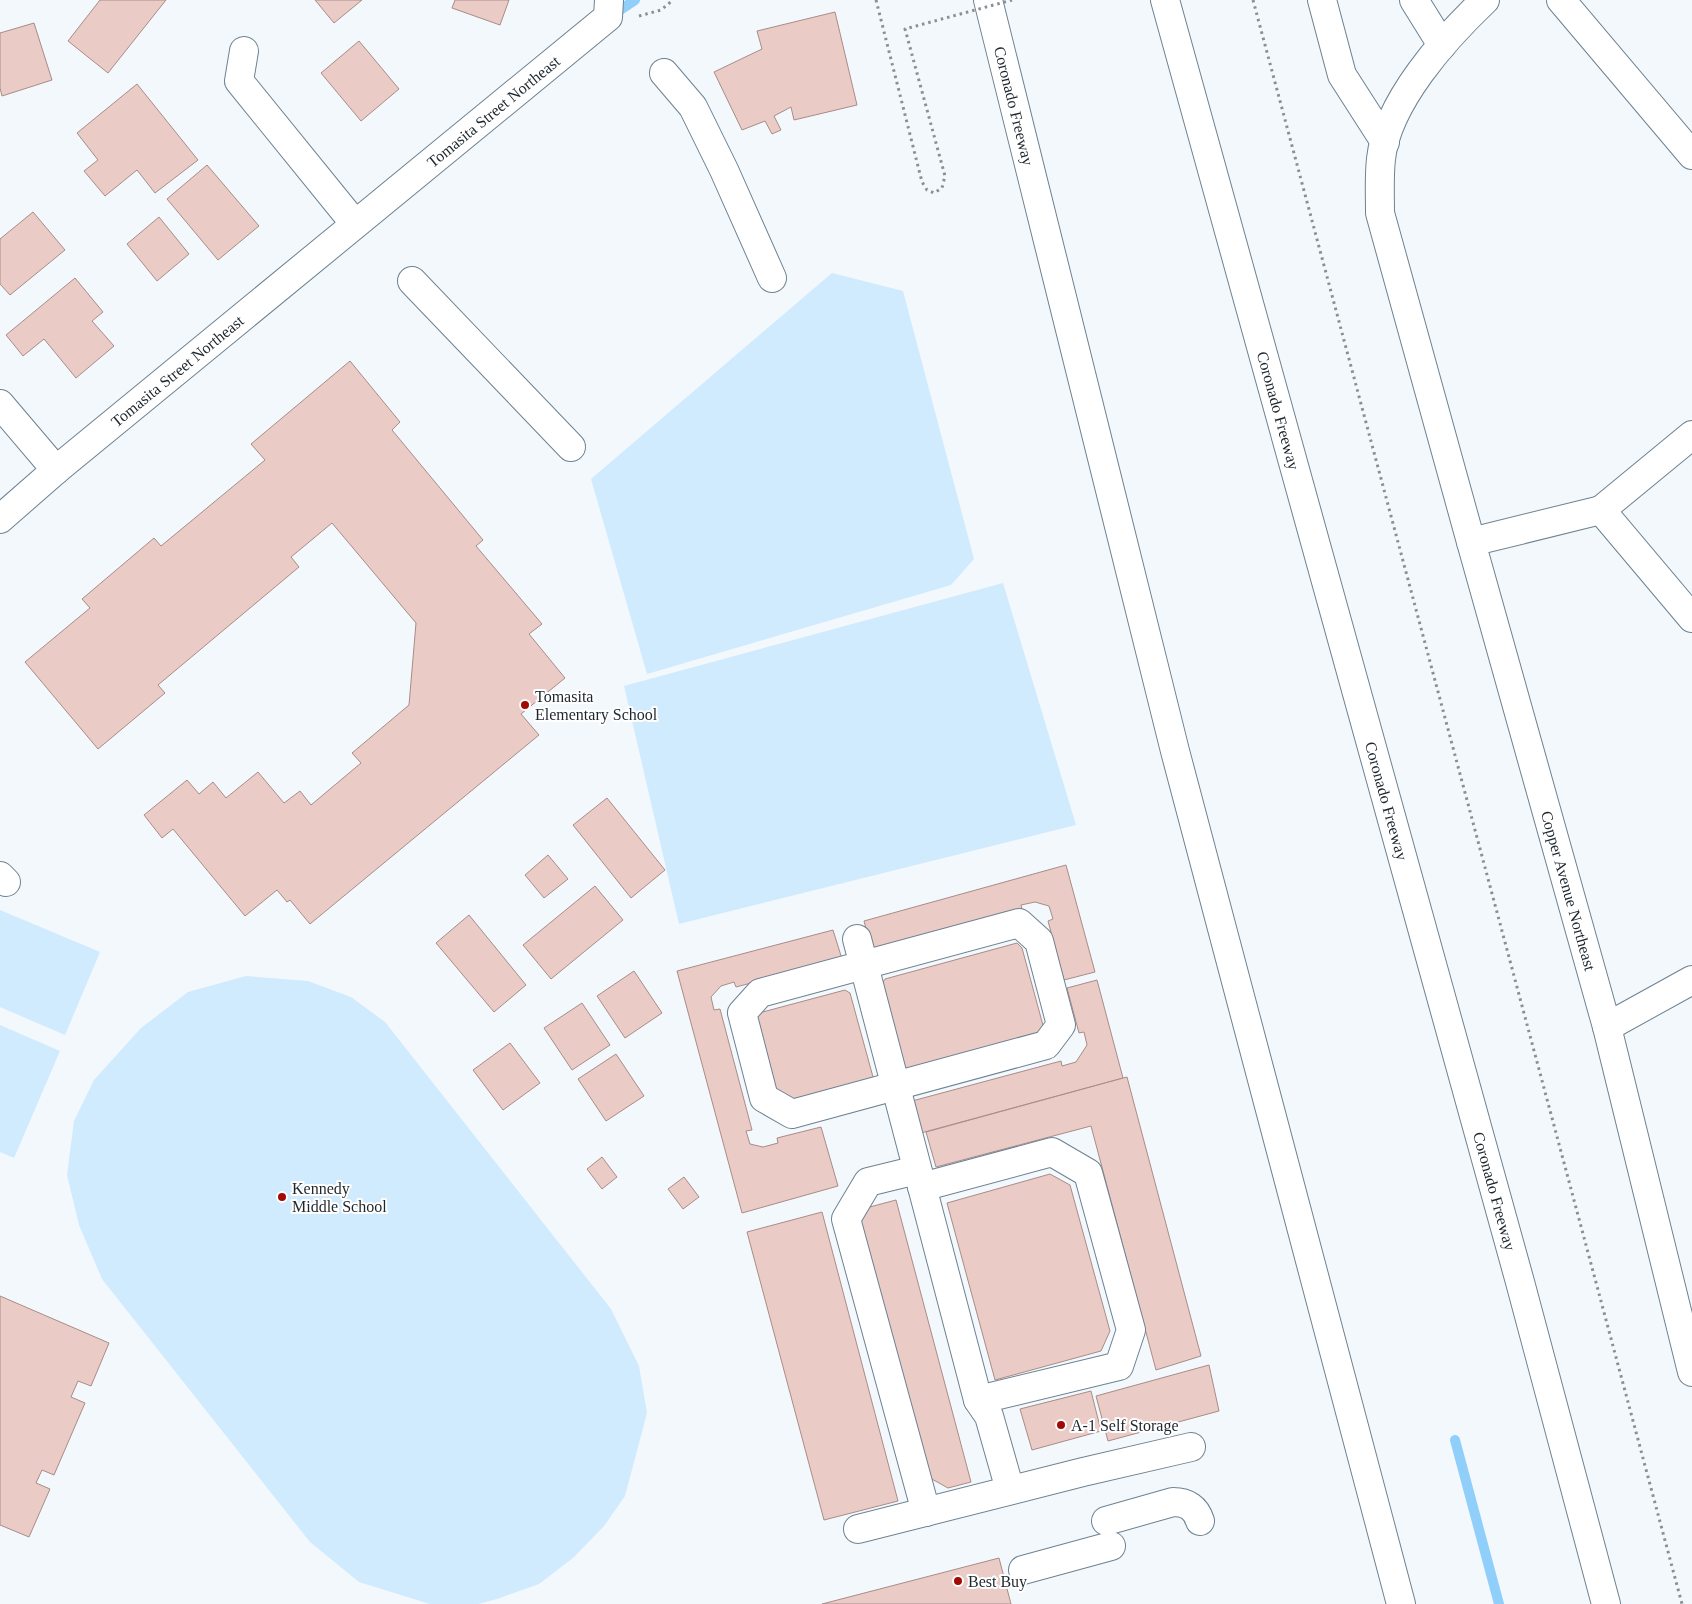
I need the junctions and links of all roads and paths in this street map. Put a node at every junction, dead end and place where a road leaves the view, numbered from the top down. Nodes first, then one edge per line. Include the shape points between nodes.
1 (876, 0) edge
2 (988, 0) edge
3 (1012, 0) edge
4 (1165, 0) edge
5 (1253, 0) edge
6 (1322, 0) edge
7 (1414, 0) edge
8 (1485, 0) edge
9 (1561, 0) edge
10 (609, 9) edge
11 (1442, 46) junction
12 (244, 51) dead end
13 (664, 74) dead end
14 (1385, 142) junction
15 (1692, 155) edge
16 (355, 224) junction
17 (772, 278) dead end
18 (412, 281) dead end
19 (0, 404) edge
20 (1692, 435) edge
21 (571, 447) dead end
22 (56, 470) junction
23 (1601, 510) junction
24 (0, 519) edge
25 (1471, 542) junction
26 (1692, 618) edge
27 (860, 952) junction
28 (1692, 980) edge
29 (1607, 1027) junction
30 (895, 1085) junction
31 (920, 1179) junction
32 (1688, 1342) edge
33 (1692, 1372) edge
34 (978, 1400) junction
35 (1190, 1447) dead end
36 (1010, 1490) junction
37 (926, 1512) junction
38 (1200, 1521) dead end
39 (858, 1529) dead end
40 (1023, 1570) dead end
41 (1401, 1604) edge
42 (1606, 1604) edge
43 (1682, 1604) edge

1 - 3 path, bridge via 922,182 927,190 934,193 942,188 945,176 904,29
2 - 41 main road, Coronado Freeway via 1175,751
4 - 42 main road, Coronado Freeway via 1515,1262
5 - 43 path
6 - 14 main road via 1342,76
7 - 11 main road
8 - 11 main road, Copper Avenue Northeast
9 - 15 main road
10 - 16 main road, Tomasita Street Northeast
11 - 14 main road, Copper Avenue Northeast via 1416,77 1391,122
12 - 16 main road via 239,81
13 - 17 main road via 693,107
14 - 25 main road, Copper Avenue Northeast via 1381,158 1380,213
16 - 22 main road, Tomasita Street Northeast
18 - 21 main road
19 - 22 main road
20 - 23 main road
22 - 24 main road, Tomasita Street Northeast
23 - 25 main road
23 - 26 main road
25 - 29 main road, Copper Avenue Northeast
27 - 30 main road
27 - 30 main road via 760,993 742,1014 764,1098 792,1114
27 - 30 main road via 1019,923 1039,941 1061,1026 1046,1045
28 - 29 main road
29 - 32 main road, Copper Avenue Northeast
30 - 31 main road
31 - 34 main road
31 - 34 main road via 1052,1152 1088,1173 1131,1330 1118,1366
31 - 37 main road via 868,1182 846,1219
32 - 33 main road, Copper Avenue Northeast
34 - 36 main road via 989,1416
35 - 36 main road
36 - 37 main road
37 - 39 main road
38 - 40 main road via 1197,1512 1189,1505 1173,1502

